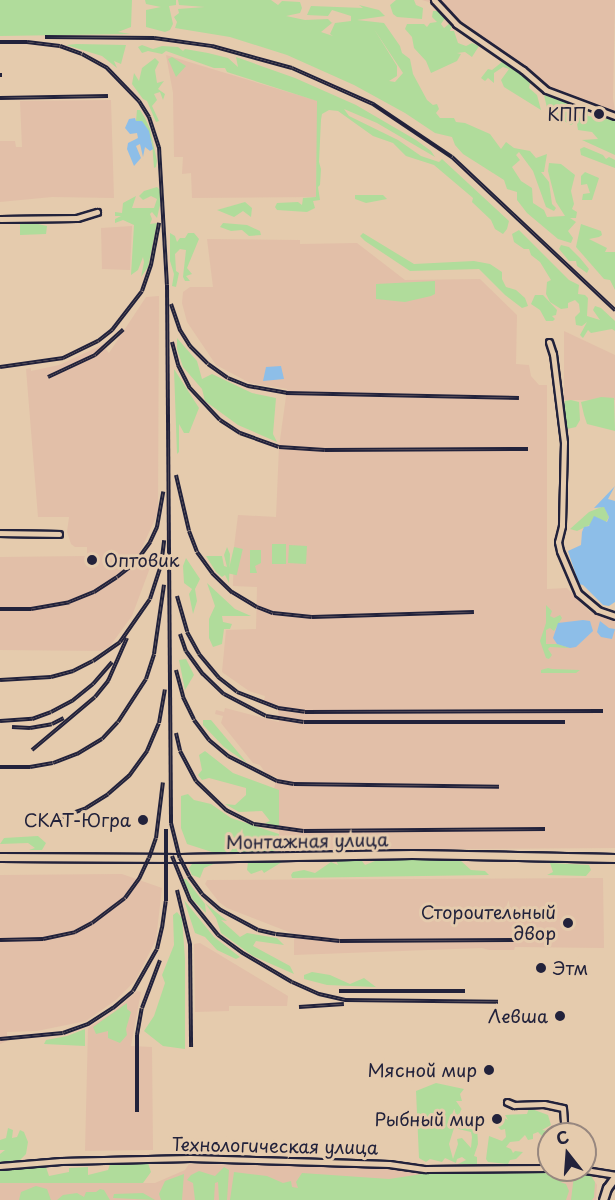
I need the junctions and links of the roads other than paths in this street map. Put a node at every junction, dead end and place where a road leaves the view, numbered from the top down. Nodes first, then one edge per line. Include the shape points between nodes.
1 (434, 0) edge
2 (615, 116) edge
3 (97, 212) dead end
4 (0, 219) edge
5 (549, 342) dead end
6 (0, 533) edge
7 (59, 534) dead end
8 (615, 616) edge
9 (0, 857) edge
10 (615, 858) edge
11 (507, 1102) dead end
12 (565, 1122) edge
13 (0, 1166) edge
14 (537, 1168) edge
15 (597, 1172) edge
16 (615, 1176) edge
17 (603, 1200) edge

1 - 2 street via 456,24 546,90
3 - 4 street via 77,218
5 - 8 street via 564,442 560,551 578,593 598,610
6 - 7 street
9 - 10 street, Монтажная улица via 412,854
11 - 12 street via 563,1108
13 - 14 street, Технологическая улица via 190,1158
15 - 16 street
16 - 17 street

